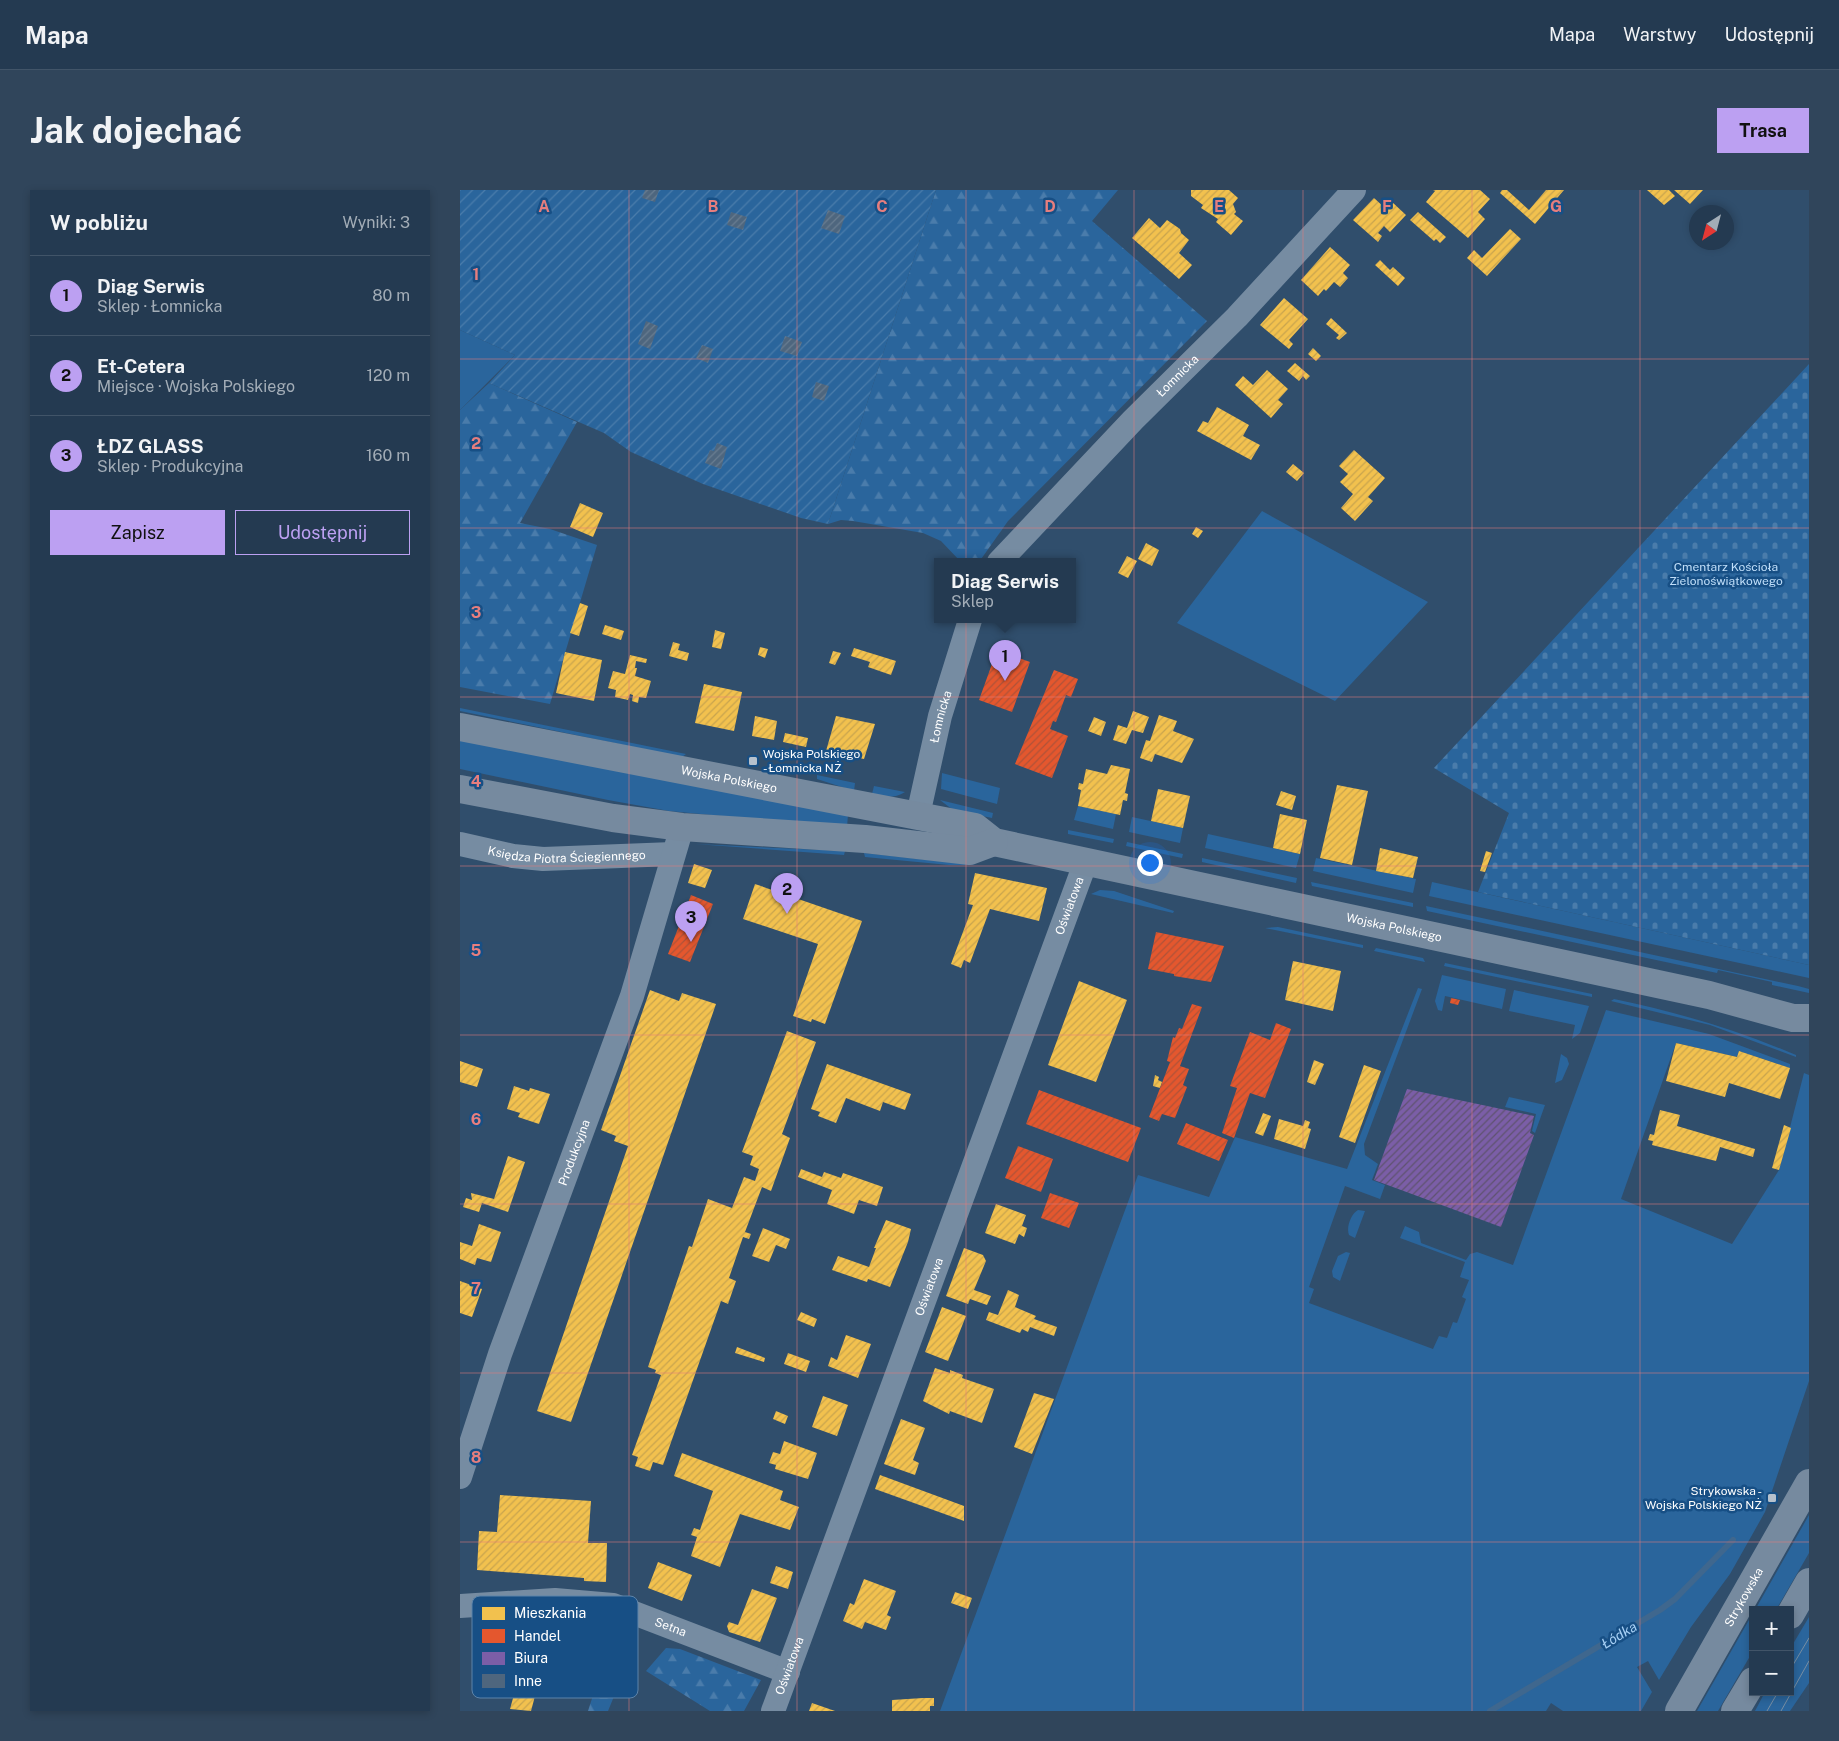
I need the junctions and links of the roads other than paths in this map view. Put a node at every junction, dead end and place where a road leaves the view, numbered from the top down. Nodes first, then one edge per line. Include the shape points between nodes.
1 (1354, 190) edge
2 (1003, 558) edge
3 (969, 623) edge
4 (460, 727) edge
5 (460, 788) edge
6 (918, 816) junction
7 (682, 827) junction
8 (994, 842) junction
9 (460, 844) edge
10 (673, 854) junction
11 (1086, 861) junction
12 (1804, 1023) edge
13 (460, 1477) edge
14 (1809, 1483) edge
15 (1809, 1582) edge
16 (1794, 1608) edge
17 (638, 1615) edge
18 (788, 1672) junction
19 (1749, 1688) edge
20 (773, 1711) edge
21 (1679, 1711) edge
22 (1735, 1711) edge

1 - 2 street, Łomnicka via 1237,317 1133,420
3 - 6 street, Łomnicka via 940,716
4 - 6 main road, Wojska Polskiego
5 - 7 main road via 613,818
6 - 8 main road, Wojska Polskiego via 975,827
7 - 8 main road via 865,839 970,851
7 - 10 street, Produkcyjna
8 - 11 main road, Wojska Polskiego
9 - 10 street, Księdza Piotra Ściegiennego via 543,859
10 - 13 street, Produkcyjna via 632,996 500,1354
11 - 12 main road, Wojska Polskiego via 1709,995
11 - 18 street, Oświatowa
14 - 21 main road, Strykowska
15 - 16 main road
17 - 18 street, Setna
18 - 20 street, Oświatowa
19 - 22 main road

